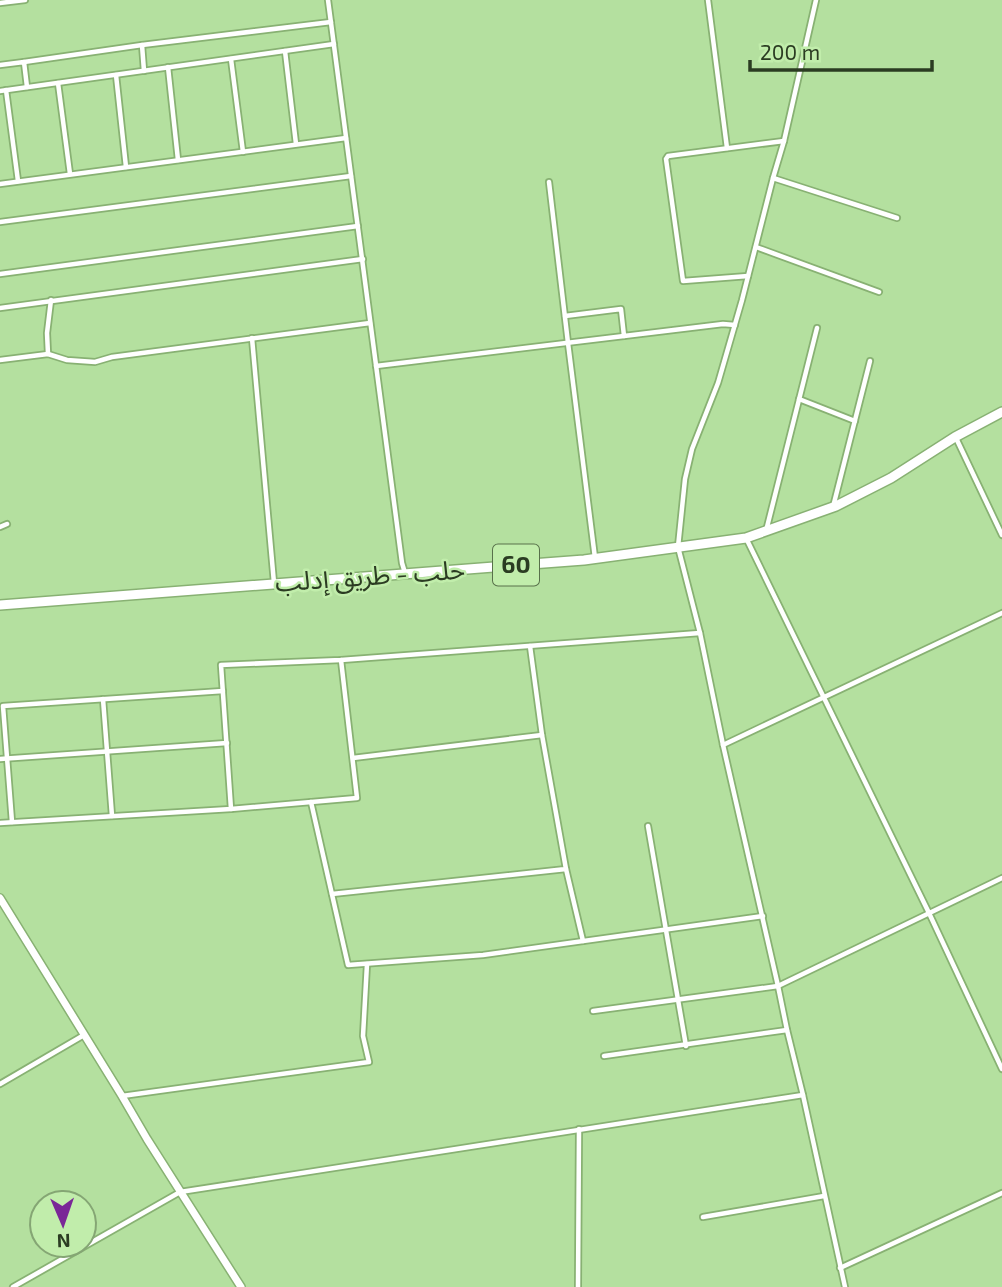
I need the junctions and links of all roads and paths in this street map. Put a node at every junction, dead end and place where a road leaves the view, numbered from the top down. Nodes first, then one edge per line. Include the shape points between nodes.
1 (25, 0) edge
2 (328, 0) edge
3 (708, 0) edge
4 (816, 0) edge
5 (0, 3) edge
6 (331, 22) junction
7 (334, 44) junction
8 (142, 45) junction
9 (285, 51) junction
10 (231, 58) junction
11 (24, 62) junction
12 (0, 65) edge
13 (168, 67) junction
14 (144, 71) junction
15 (116, 75) junction
16 (58, 83) junction
17 (27, 87) junction
18 (3, 91) edge
19 (346, 138) junction
20 (784, 141) junction
21 (296, 144) junction
22 (727, 149) junction
23 (243, 152) junction
24 (178, 160) junction
25 (126, 167) junction
26 (70, 174) junction
27 (351, 176) junction
28 (773, 178) junction
29 (18, 181) junction
30 (550, 182) dead end
31 (0, 184) edge
32 (897, 218) dead end
33 (0, 222) edge
34 (358, 226) junction
35 (756, 247) junction
36 (363, 259) junction
37 (0, 274) edge
38 (748, 276) junction
39 (879, 292) dead end
40 (51, 300) junction
41 (0, 308) edge
42 (565, 316) junction
43 (370, 323) junction
44 (735, 325) junction
45 (817, 328) dead end
46 (624, 336) junction
47 (252, 338) junction
48 (568, 343) junction
49 (48, 354) junction
50 (0, 360) edge
51 (870, 361) dead end
52 (376, 366) junction
53 (799, 399) junction
54 (1002, 412) edge
55 (855, 421) junction
56 (955, 437) junction
57 (833, 508) junction
58 (7, 524) dead end
59 (0, 527) edge
60 (766, 531) junction
61 (1002, 536) edge
62 (746, 538) junction
63 (678, 547) junction
64 (595, 558) junction
65 (405, 573) junction
66 (274, 583) junction
67 (0, 605) edge
68 (1002, 613) edge
69 (700, 633) junction
70 (530, 646) junction
71 (341, 660) junction
72 (223, 691) junction
73 (825, 697) junction
74 (103, 699) junction
75 (542, 735) junction
76 (227, 743) junction
77 (723, 745) junction
78 (107, 750) junction
79 (7, 758) junction
80 (353, 758) junction
81 (0, 759) edge
82 (311, 802) junction
83 (231, 809) junction
84 (112, 816) junction
85 (12, 822) junction
86 (0, 823) edge
87 (648, 826) dead end
88 (566, 869) junction
89 (1002, 878) edge
90 (332, 894) junction
91 (0, 898) edge
92 (929, 914) junction
93 (763, 916) junction
94 (665, 930) junction
95 (583, 941) junction
96 (367, 964) junction
97 (778, 986) junction
98 (677, 999) junction
99 (593, 1012) dead end
100 (787, 1030) junction
101 (84, 1034) junction
102 (686, 1046) junction
103 (604, 1056) dead end
104 (1002, 1069) edge
105 (0, 1084) edge
106 (803, 1095) junction
107 (122, 1096) junction
108 (579, 1129) junction
109 (180, 1192) junction
110 (1002, 1193) edge
111 (824, 1196) junction
112 (703, 1217) dead end
113 (840, 1268) junction
114 (13, 1287) edge
115 (241, 1287) edge
116 (578, 1287) edge
117 (845, 1287) edge

1 - 5 street
2 - 6 street
3 - 22 street
4 - 20 street
6 - 7 street
6 - 8 street
7 - 9 street
7 - 19 street
8 - 11 street
8 - 14 street
9 - 10 street
9 - 21 street
10 - 13 street
10 - 23 street
11 - 12 street
11 - 17 street
13 - 14 street
13 - 24 street
14 - 15 street
15 - 16 street
15 - 25 street
16 - 17 street
16 - 26 street
17 - 18 street
18 - 29 street
19 - 21 street
19 - 27 street
20 - 22 street
20 - 28 street
21 - 23 street
22 - 38 street via 666,159 683,281
23 - 24 street
24 - 25 street
25 - 26 street
26 - 29 street
27 - 33 street
27 - 34 street
28 - 32 street
28 - 35 street
29 - 31 street
30 - 42 street
34 - 36 street
34 - 37 street
35 - 38 street
35 - 39 street
36 - 40 street
36 - 43 street
38 - 44 street
40 - 41 street
40 - 49 street
42 - 46 street via 621,309
42 - 48 street
43 - 47 street
43 - 52 street
44 - 46 street
44 - 63 street via 692,449
45 - 53 street
46 - 48 street
47 - 49 street via 94,362
47 - 66 street
48 - 52 street
48 - 64 street
49 - 50 street
51 - 55 street
52 - 65 street
53 - 55 street
53 - 60 street
54 - 56 highway, حلب - طريق إدلب / 60
55 - 57 street
56 - 57 highway, حلب - طريق إدلب / 60
56 - 61 street
57 - 60 highway, حلب - طريق إدلب / 60
58 - 59 street
60 - 62 highway, حلب - طريق إدلب / 60
62 - 63 highway, حلب - طريق إدلب / 60
62 - 73 street
63 - 64 highway, حلب - طريق إدلب / 60
63 - 69 street
64 - 65 highway, حلب - طريق إدلب / 60
65 - 66 highway, حلب - طريق إدلب / 60
66 - 67 highway, حلب - طريق إدلب / 60
68 - 73 street
69 - 70 street
69 - 77 street
70 - 71 street
70 - 75 street
71 - 72 street via 221,665
71 - 80 street
72 - 74 street
72 - 76 street
73 - 77 street
73 - 92 street
74 - 78 street
74 - 79 street via 3,706
75 - 80 street
75 - 88 street
76 - 78 street
76 - 83 street
77 - 93 street
78 - 79 street
78 - 84 street
79 - 81 street
79 - 85 street
80 - 82 street via 357,798
82 - 83 street
82 - 90 street
83 - 84 street
84 - 85 street
85 - 86 street
87 - 94 street
88 - 90 street
88 - 95 street
89 - 92 street
90 - 96 street via 348,965
91 - 101 street
92 - 97 street
92 - 104 street
93 - 94 street
93 - 97 street
94 - 95 street
94 - 98 street
95 - 96 street
96 - 107 street via 363,1036 369,1062
97 - 98 street
97 - 100 street
98 - 99 street
98 - 102 street
100 - 102 street
100 - 106 street
101 - 105 street
101 - 107 street
102 - 103 street
106 - 108 street
106 - 111 street
107 - 109 street
108 - 109 street
108 - 116 street
109 - 114 street
109 - 115 street
110 - 113 street
111 - 112 street
111 - 113 street
113 - 117 street

